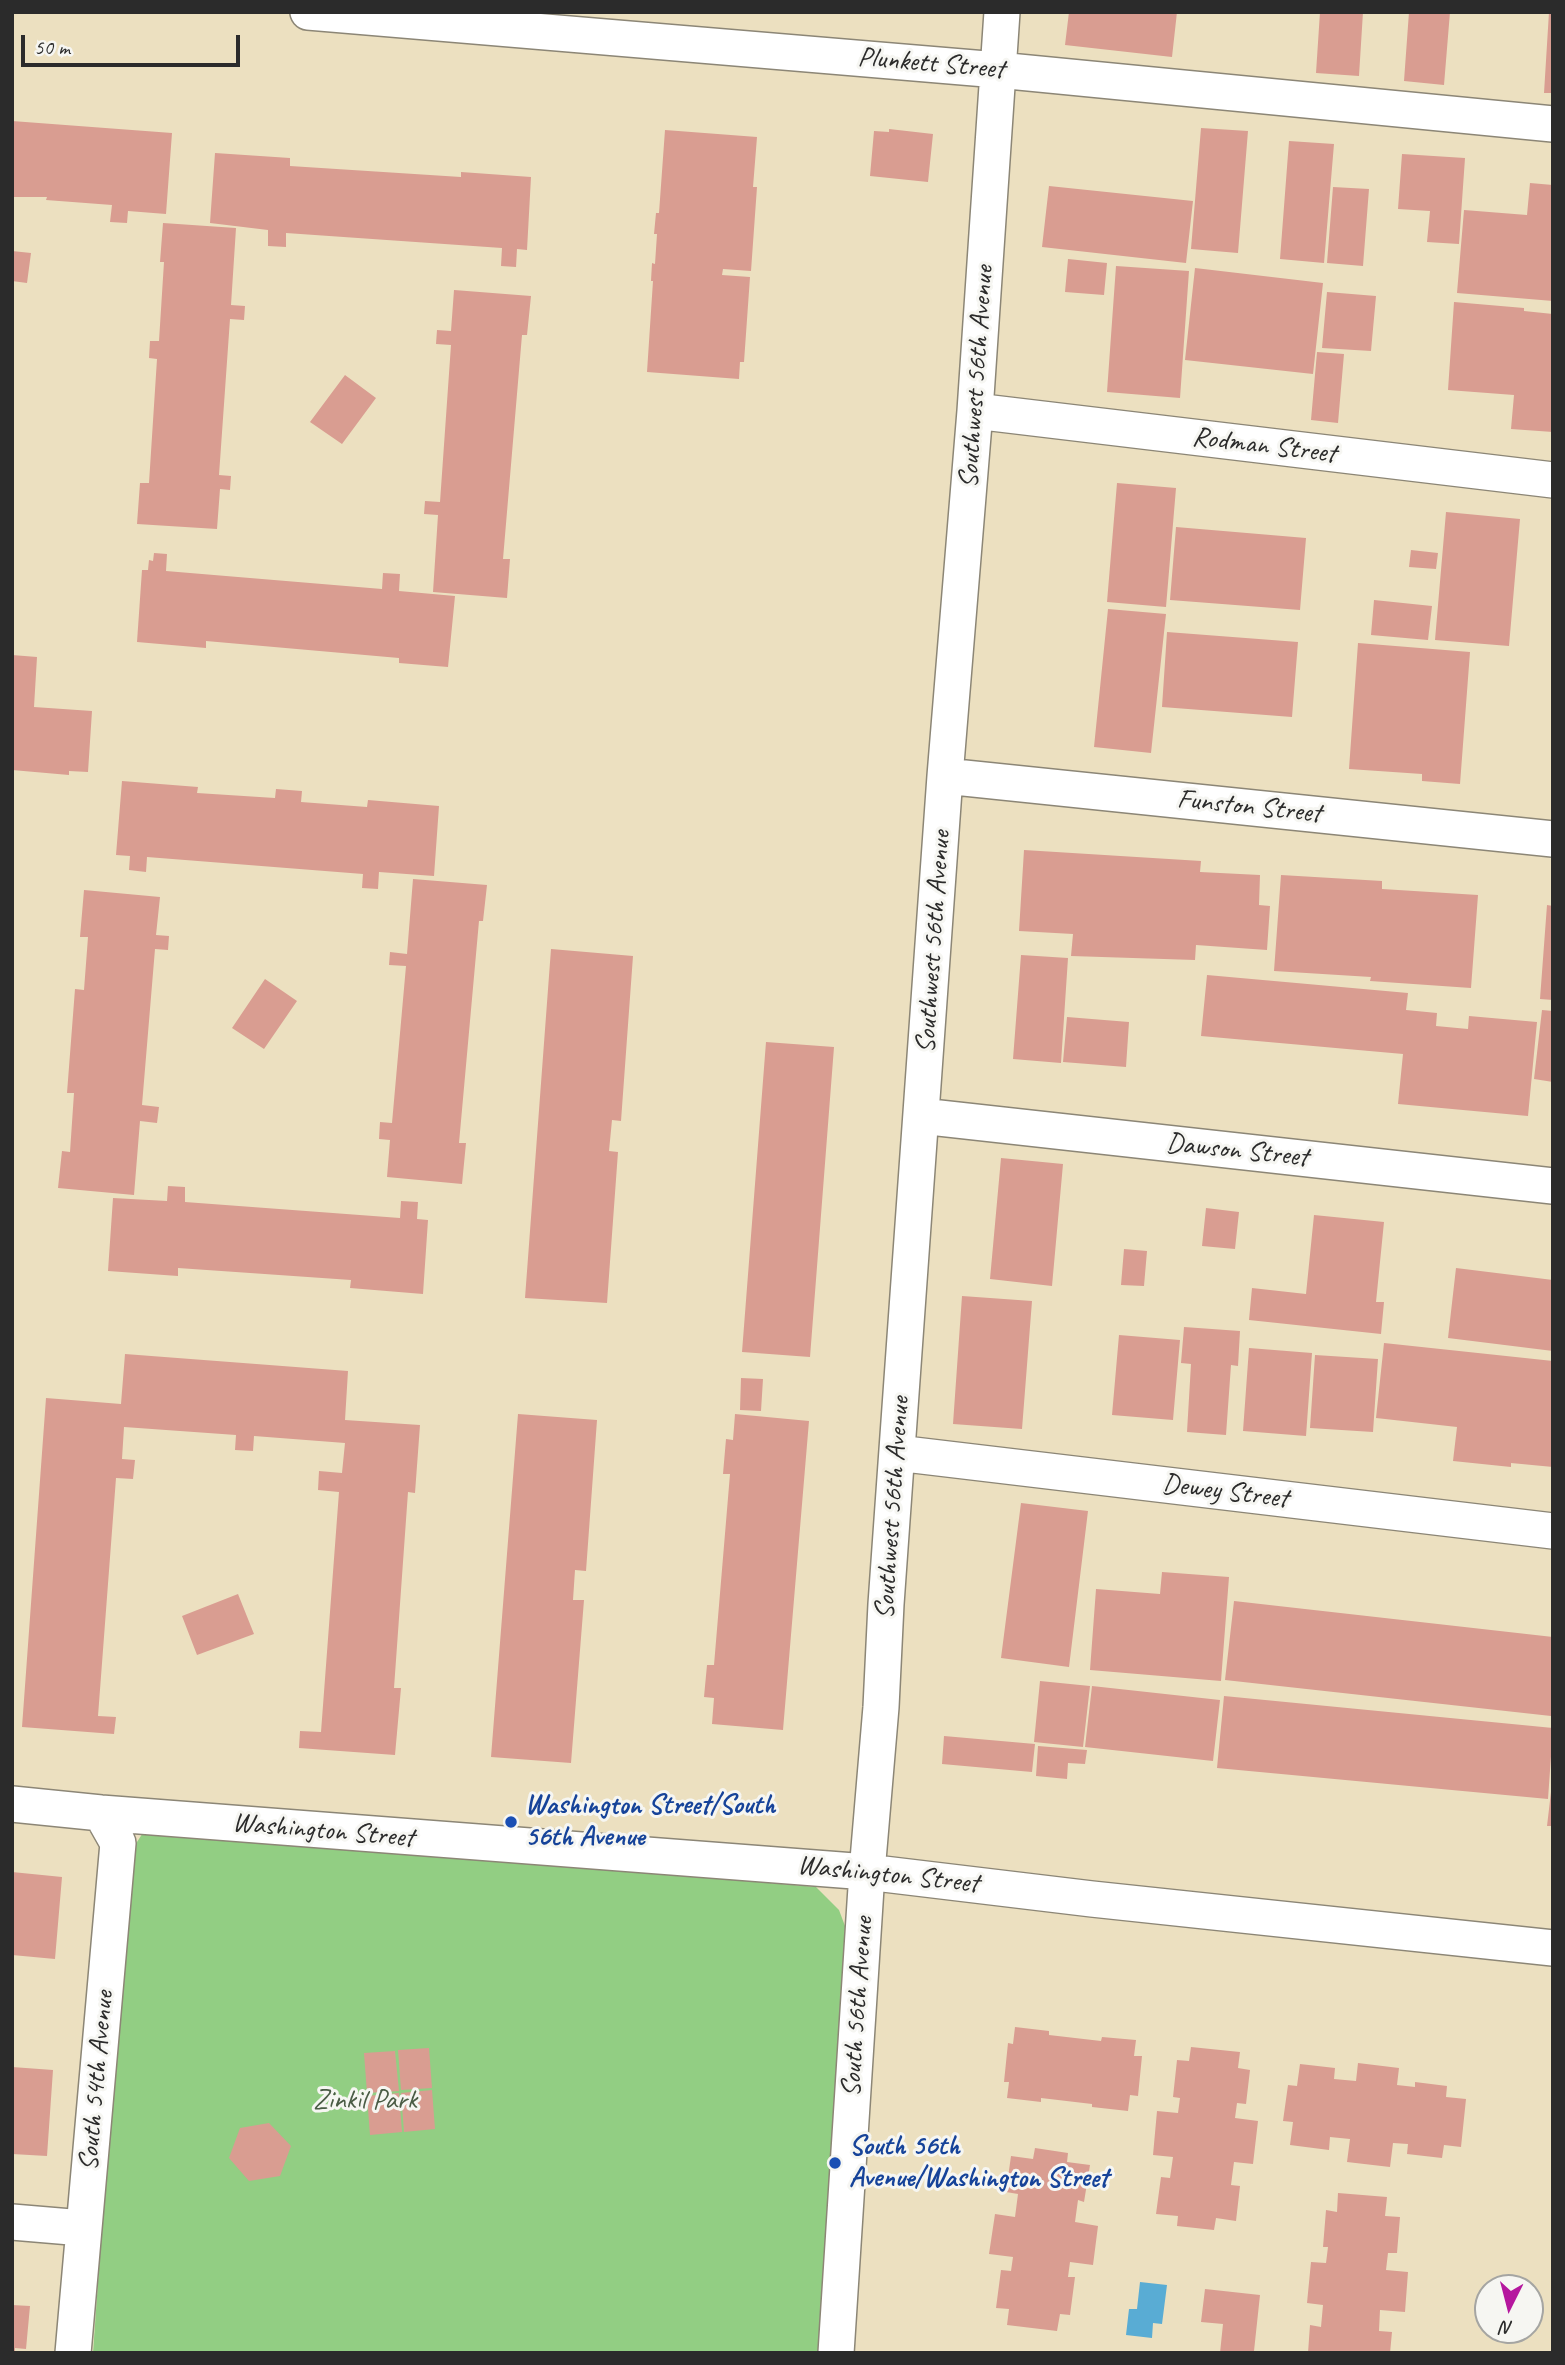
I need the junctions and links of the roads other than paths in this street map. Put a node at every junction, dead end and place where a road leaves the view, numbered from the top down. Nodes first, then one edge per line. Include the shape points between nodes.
1 (308, 12) edge
2 (1002, 12) edge
3 (998, 70) junction
4 (1553, 124) edge
5 (975, 411) junction
6 (1553, 480) edge
7 (946, 776) junction
8 (1553, 839) edge
9 (921, 1116) junction
10 (1553, 1186) edge
11 (897, 1453) junction
12 (1553, 1531) edge
13 (12, 1804) edge
14 (101, 1813) junction
15 (867, 1872) junction
16 (1553, 1948) edge
17 (12, 2222) edge
18 (83, 2228) junction
19 (73, 2353) edge
20 (836, 2353) edge

1 - 3 street, Plunkett Street
2 - 3 street, Southwest 56th Avenue
3 - 4 street, Plunkett Street
3 - 5 street, Southwest 56th Avenue
5 - 6 street, Rodman Street
5 - 7 street, Southwest 56th Avenue
7 - 8 street, Funston Street
7 - 9 street, Southwest 56th Avenue
9 - 10 street, Dawson Street
9 - 11 street, Southwest 56th Avenue
11 - 12 street, Dewey Street
11 - 15 street, Southwest 56th Avenue
13 - 14 street, Washington Street
14 - 15 street, Washington Street
14 - 18 street, South 54th Avenue via 118,1843
15 - 16 street, Washington Street
15 - 20 street, South 56th Avenue
17 - 18 street
18 - 19 street, South 54th Avenue

